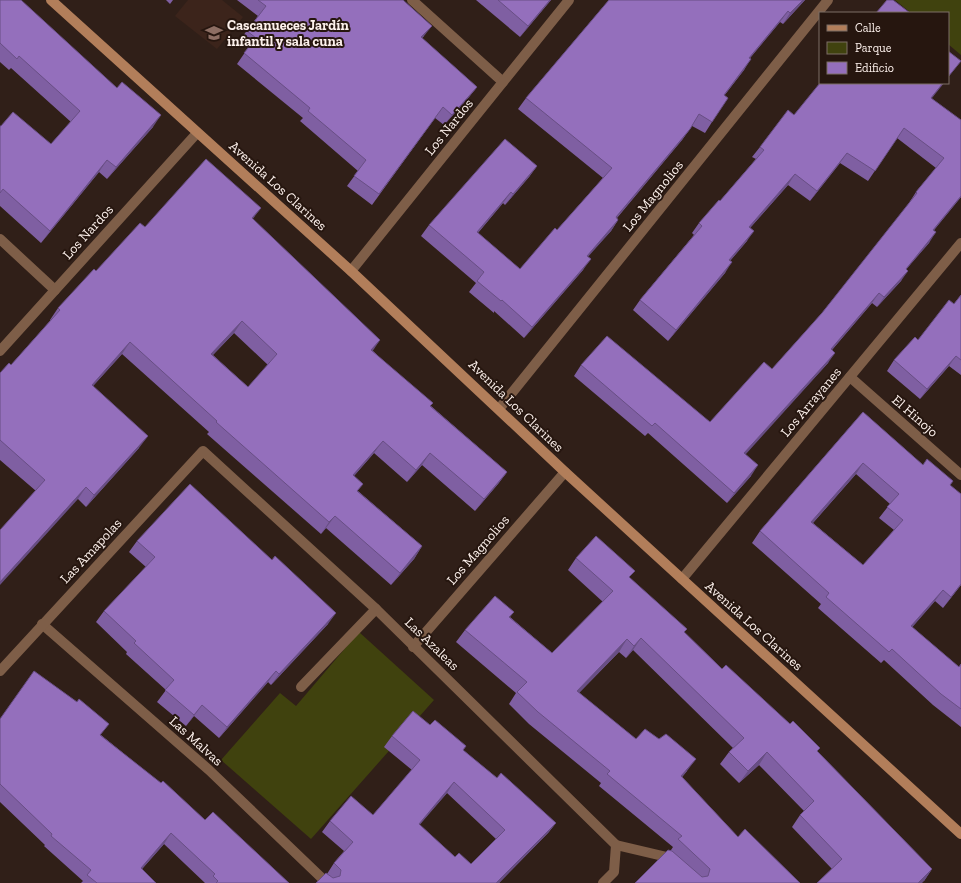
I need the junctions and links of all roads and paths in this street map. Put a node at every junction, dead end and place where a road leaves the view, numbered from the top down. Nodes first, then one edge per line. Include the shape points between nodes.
1 (51, 0) edge
2 (412, 0) edge
3 (569, 0) edge
4 (828, 0) edge
5 (503, 82) junction
6 (197, 132) junction
7 (0, 239) edge
8 (961, 243) edge
9 (351, 271) junction
10 (55, 290) junction
11 (0, 351) edge
12 (850, 378) junction
13 (499, 409) junction
14 (203, 451) joint
15 (565, 472) junction
16 (961, 475) edge
17 (682, 579) junction
18 (376, 609) junction
19 (42, 624) junction
20 (413, 647) junction
21 (0, 671) edge
22 (301, 687) dead end
23 (961, 834) edge
24 (616, 845) junction
25 (678, 867) edge
26 (327, 883) edge
27 (603, 883) edge

1 - 6 main road, Avenida Los Clarines
2 - 5 street
3 - 5 street, Los Nardos
4 - 13 street, Los Magnolios
5 - 9 street, Los Nardos
6 - 9 main road, Avenida Los Clarines
6 - 10 street, Los Nardos
7 - 10 street
8 - 12 street, Los Arrayanes
9 - 13 main road, Avenida Los Clarines
10 - 11 street, Los Nardos
12 - 16 street, El Hinojo
12 - 17 street, Los Arrayanes
13 - 15 main road, Avenida Los Clarines
14 - 18 street, Las Azaleas
14 - 19 street, Las Amapolas
15 - 17 main road, Avenida Los Clarines
15 - 20 street, Los Magnolios
17 - 23 main road, Avenida Los Clarines
18 - 20 street, Las Azaleas
18 - 22 street
19 - 21 street, Las Amapolas
19 - 26 street, Las Malvas via 209,770
20 - 24 street, Las Azaleas
24 - 25 street via 667,857
24 - 27 street via 614,872

